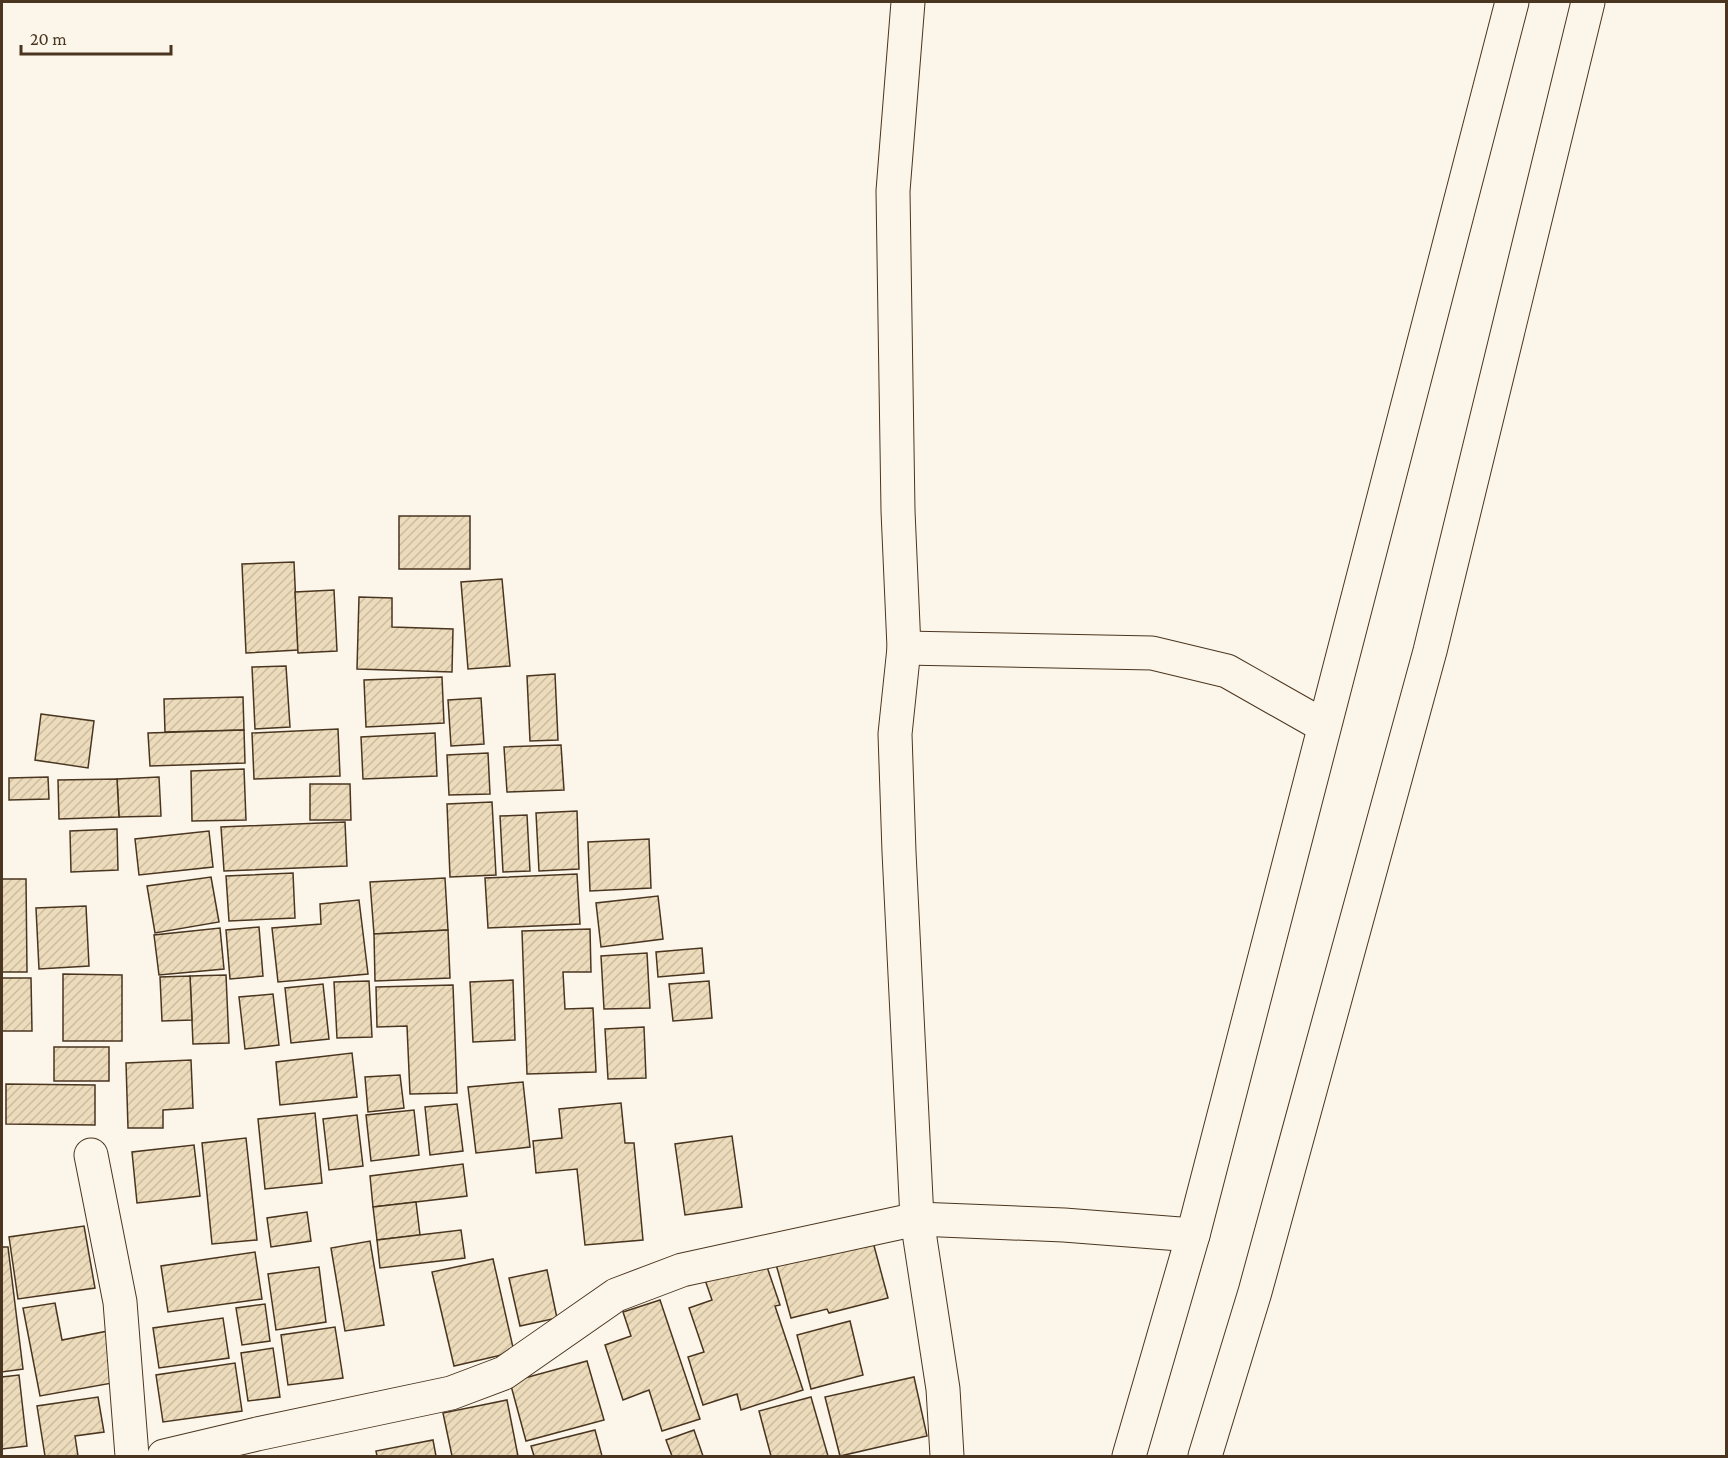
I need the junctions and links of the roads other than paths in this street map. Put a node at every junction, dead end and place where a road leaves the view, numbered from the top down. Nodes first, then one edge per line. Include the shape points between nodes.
1 (908, 2) edge
2 (1512, 2) edge
3 (1588, 2) edge
4 (904, 648) junction
5 (1324, 726) junction
6 (91, 1155) dead end
7 (917, 1219) junction
8 (1193, 1234) junction
9 (132, 1456) edge
10 (164, 1456) edge
11 (947, 1456) edge
12 (1129, 1456) edge
13 (1205, 1456) edge

1 - 4 street via 893,191
2 - 5 street
3 - 13 street via 1430,651 1255,1292
4 - 5 street via 1152,653 1227,671
4 - 7 street via 895,734
5 - 8 street
6 - 9 street via 120,1302
7 - 8 street
7 - 10 street via 682,1270 616,1295 504,1373 451,1394
7 - 11 street via 943,1389
8 - 12 street

